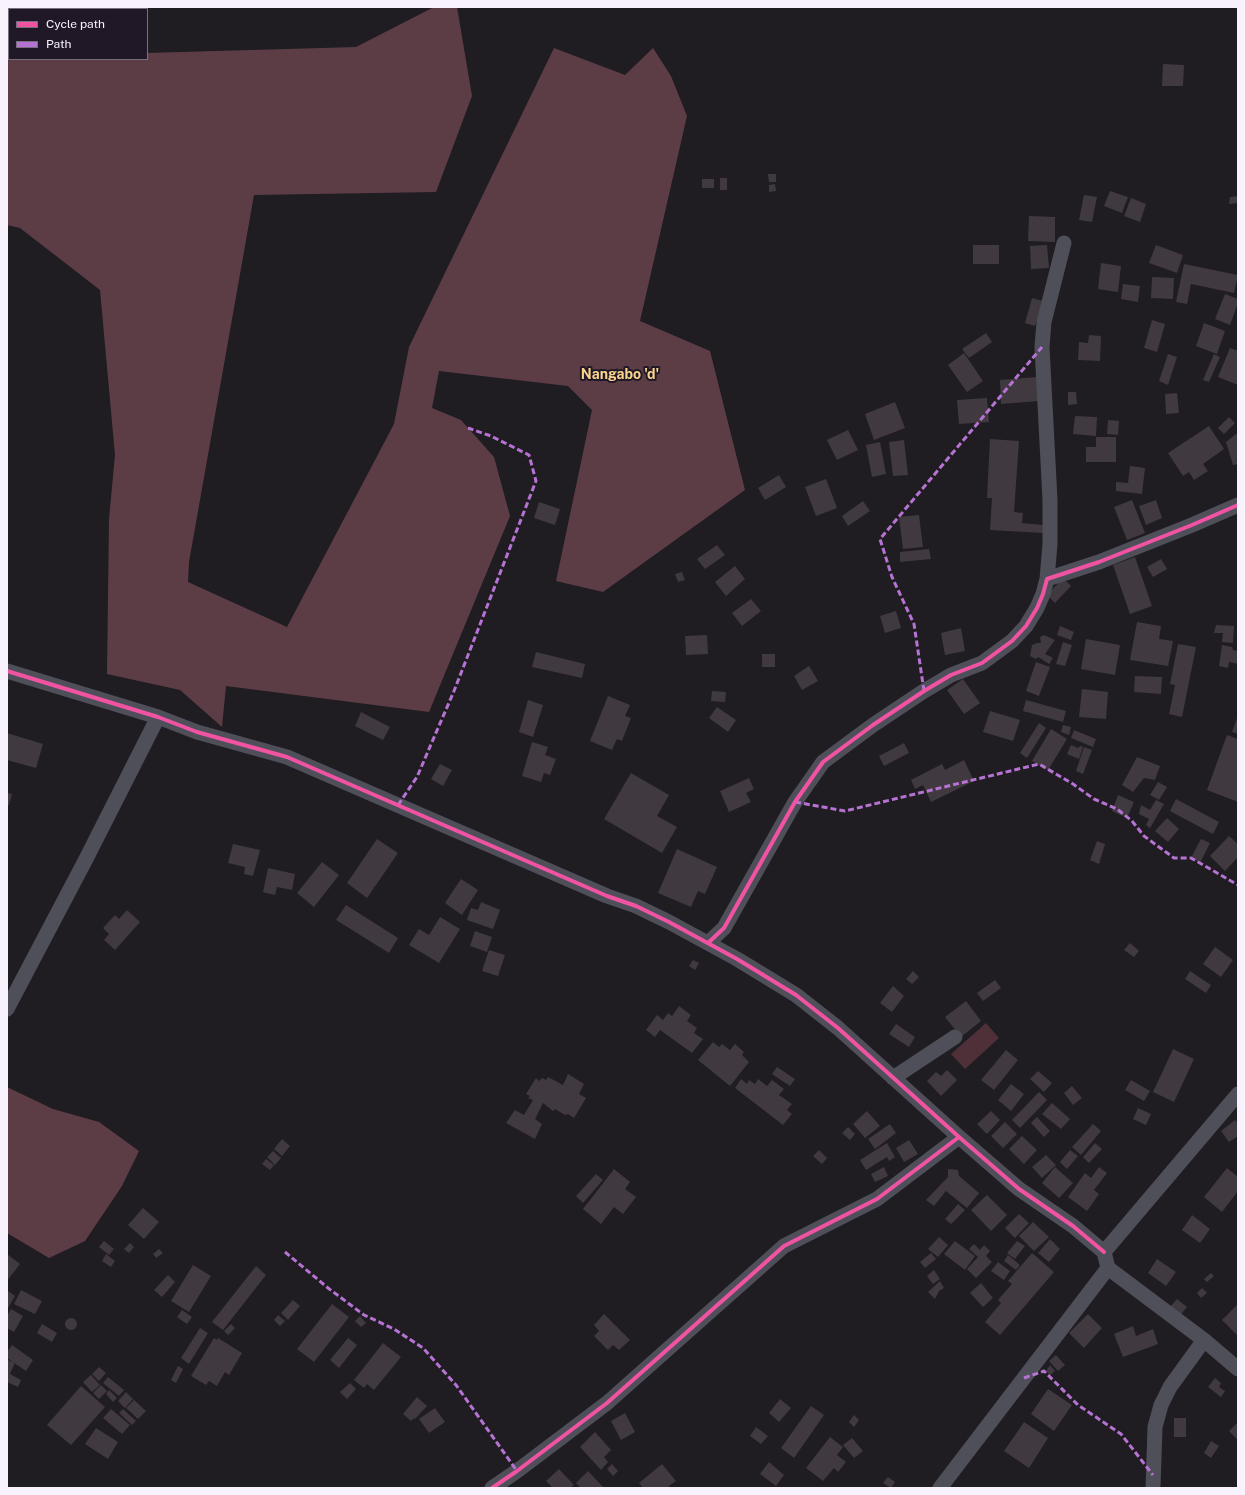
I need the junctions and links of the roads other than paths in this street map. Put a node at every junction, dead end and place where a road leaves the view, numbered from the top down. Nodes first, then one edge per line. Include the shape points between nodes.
1 (1064, 243) dead end
2 (1238, 504) edge
3 (1047, 579) junction
4 (7, 671) edge
5 (158, 717) junction
6 (708, 943) junction
7 (7, 1009) edge
8 (955, 1037) dead end
9 (893, 1078) junction
10 (1238, 1094) edge
11 (959, 1137) junction
12 (1104, 1252) junction
13 (1108, 1268) junction
14 (1204, 1340) junction
15 (1238, 1369) edge
16 (492, 1488) edge
17 (940, 1488) edge
18 (1153, 1488) edge

1 - 3 street via 1044,322 1042,347 1050,500
2 - 3 street via 1099,562
3 - 6 street via 1037,608 1026,626 1012,641 982,663 950,675 924,691 823,762 795,802 724,928
4 - 5 street
5 - 6 street via 197,732 287,757 607,896 636,906
5 - 7 street
6 - 9 street via 796,995 838,1028
8 - 9 street
9 - 11 street
10 - 12 street
11 - 12 street via 1020,1189 1073,1226
11 - 16 street via 878,1199 784,1246 607,1403
12 - 13 street
13 - 14 street
13 - 17 street
14 - 15 street
14 - 18 street via 1170,1387 1161,1405 1155,1427

